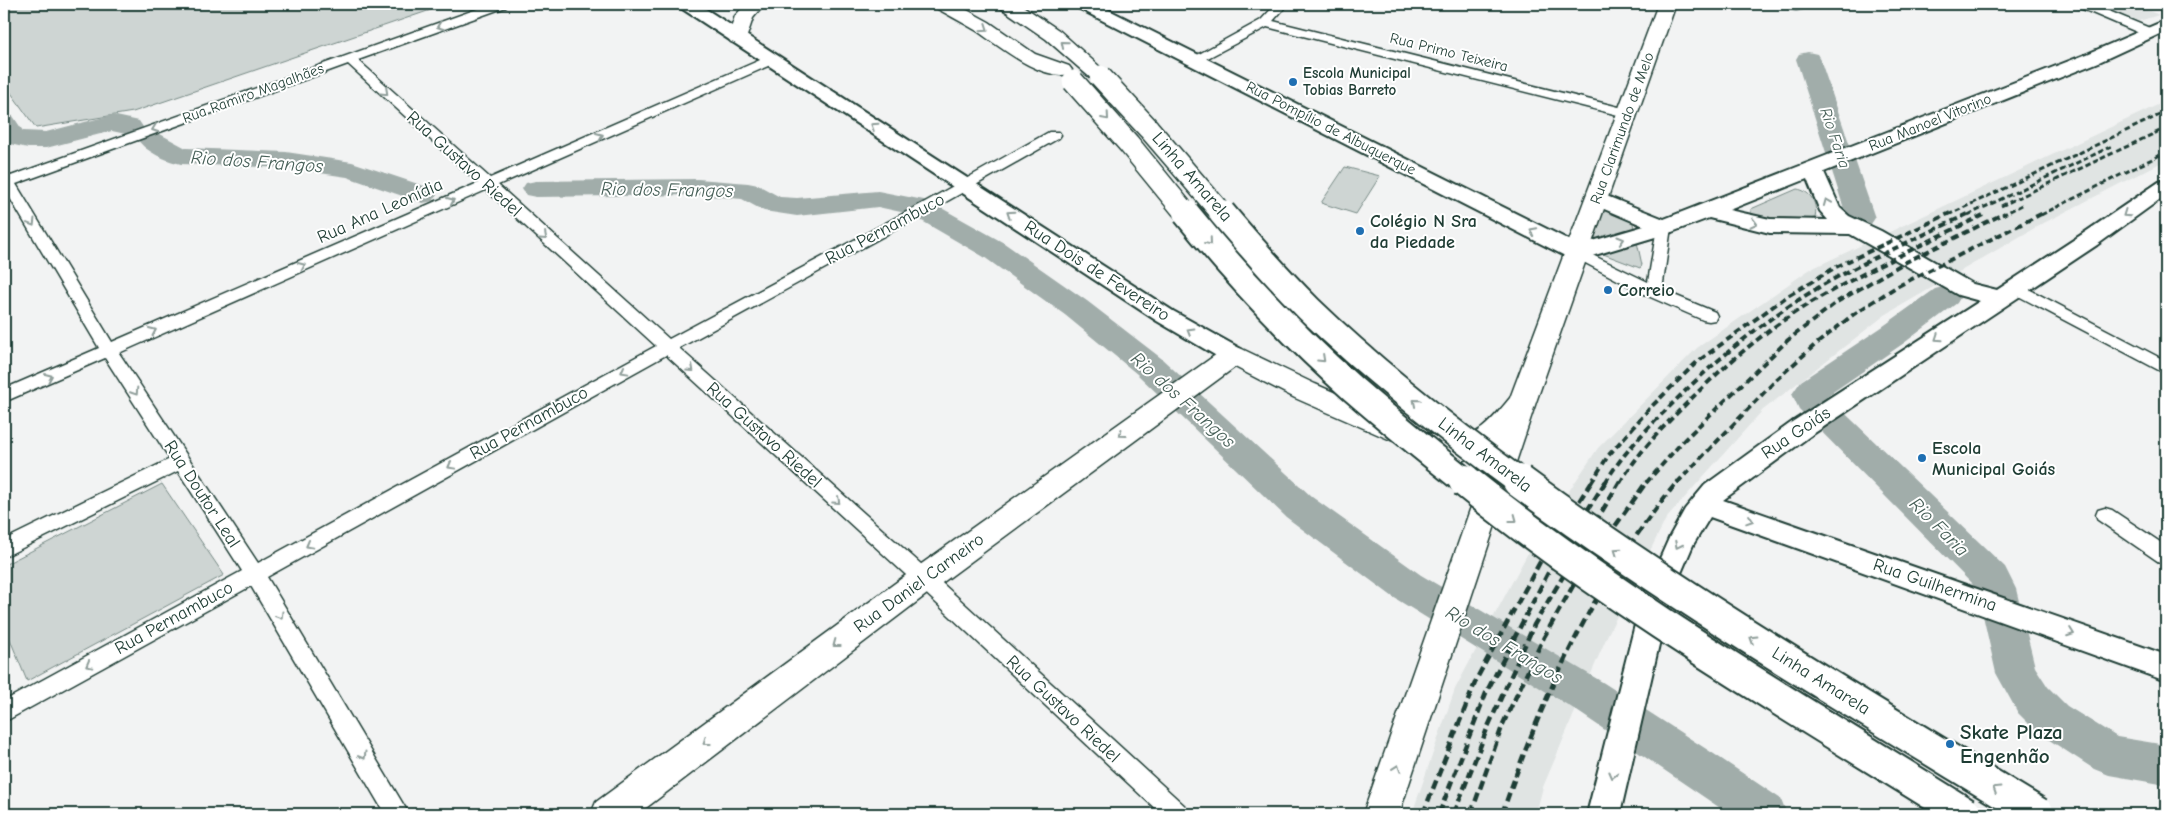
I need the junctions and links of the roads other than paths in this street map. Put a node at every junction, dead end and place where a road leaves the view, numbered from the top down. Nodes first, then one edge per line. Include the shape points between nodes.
1 (502, 4) edge
2 (688, 4) edge
3 (756, 4) edge
4 (943, 4) edge
5 (974, 4) edge
6 (1008, 4) edge
7 (1084, 4) edge
8 (1282, 4) edge
9 (1667, 4) edge
10 (2082, 4) edge
11 (1265, 22) junction
12 (2166, 25) edge
13 (2148, 32) junction
14 (738, 38) junction
15 (350, 59) junction
16 (1196, 59) junction
17 (771, 60) junction
18 (1078, 76) junction
19 (1626, 113) junction
20 (1054, 135) dead end
21 (1821, 166) junction
22 (5, 180) edge
23 (966, 185) junction
24 (487, 186) junction
25 (2166, 186) edge
26 (1597, 199) junction
27 (1707, 211) junction
28 (1664, 227) junction
29 (1852, 228) junction
30 (1577, 253) junction
31 (1966, 290) junction
32 (1654, 292) junction
33 (2007, 292) junction
34 (1978, 312) junction
35 (1709, 316) dead end
36 (667, 347) junction
37 (109, 351) junction
38 (1233, 355) junction
39 (2166, 368) edge
40 (4, 396) edge
41 (1522, 402) junction
42 (1444, 452) junction
43 (181, 461) junction
44 (1704, 504) junction
45 (2105, 515) dead end
46 (4, 549) edge
47 (2166, 556) edge
48 (255, 574) junction
49 (924, 579) junction
50 (1451, 612) junction
51 (2166, 668) edge
52 (4, 712) edge
53 (398, 814) edge
54 (608, 814) edge
55 (1177, 814) edge
56 (1381, 814) edge
57 (1603, 814) edge
58 (1965, 814) edge
59 (2038, 814) edge

1 -> 15 street, Rua Ramiro Magalhães
2 - 14 main road, Rua Dois de Fevereiro
3 - 14 main road via 744,16
4 -> 18 main road via 1028,58
5 - 18 main road, Linha Amarela
18 -> 6 main road, Linha Amarela via 1053,35
7 - 16 main road, Rua Pompílio de Albuquerque
8 - 11 street
9 - 19 main road, Rua Clarimundo de Melo
10 - 13 street
11 - 16 street
11 - 19 street, Rua Primo Teixeira
12 - 13 main road, Rua Manoel Vitorino
13 - 21 main road, Rua Manoel Vitorino via 2092,58
14 - 17 main road, Rua Dois de Fevereiro
15 -> 22 street, Rua Ramiro Magalhães
15 -> 24 street, Rua Gustavo Riedel
30 -> 16 main road, Rua Pompílio de Albuquerque
23 -> 17 main road, Rua Dois de Fevereiro
24 -> 17 street, Rua Ana Leonídia
18 -> 58 main road, Linha Amarela, bridge via 1229,266 1352,388 1430,453 1586,573
59 -> 18 main road, Linha Amarela, bridge via 1726,622 1511,477 1370,364 1294,294 1146,123
19 - 26 main road, Rua Clarimundo de Melo
20 - 23 street, Rua Pernambuco
21 - 27 main road, Rua Manoel Vitorino
29 -> 21 main road via 1831,211
22 -> 37 street, Rua Doutor Leal
23 - 36 street, Rua Pernambuco
38 -> 23 main road, Rua Dois de Fevereiro via 1165,316
24 -> 36 street, Rua Gustavo Riedel
37 -> 24 street, Rua Ana Leonídia
25 -> 33 main road, Rua Goiás
26 - 28 main road
26 - 30 main road, Rua Clarimundo de Melo
27 - 28 main road, Rua Manoel Vitorino
27 -> 29 main road via 1770,226
30 -> 28 main road, Rua Manoel Vitorino
28 - 32 street
29 - 31 main road via 1873,236
30 - 32 street
30 - 41 main road, Rua Clarimundo de Melo
31 - 33 main road
31 - 34 main road via 1975,301
32 - 35 street
33 - 34 main road, Rua Goiás
33 - 39 street
34 -> 44 main road, Rua Goiás via 1801,429 1714,492
36 -> 48 street, Rua Pernambuco
36 -> 49 street, Rua Gustavo Riedel
40 -> 37 street, Rua Ana Leonídia
37 -> 43 street, Rua Doutor Leal
38 - 42 main road, Rua Dois de Fevereiro via 1305,391
38 -> 49 main road, Rua Daniel Carneiro
41 - 42 main road, Rua Dois de Fevereiro via 1479,446 1466,451
41 - 50 main road, Rua Clarimundo de Melo
42 - 50 main road via 1462,479 1467,502
43 - 46 street
43 - 48 street, Rua Doutor Leal
44 -> 51 main road, Rua Guilhermina
44 -> 57 main road, Rua Goiás via 1680,541 1655,601
45 - 47 street
48 -> 52 street, Rua Pernambuco
48 -> 53 street, Rua Doutor Leal
49 -> 54 main road, Rua Daniel Carneiro
49 - 55 street, Rua Gustavo Riedel
56 -> 50 main road

